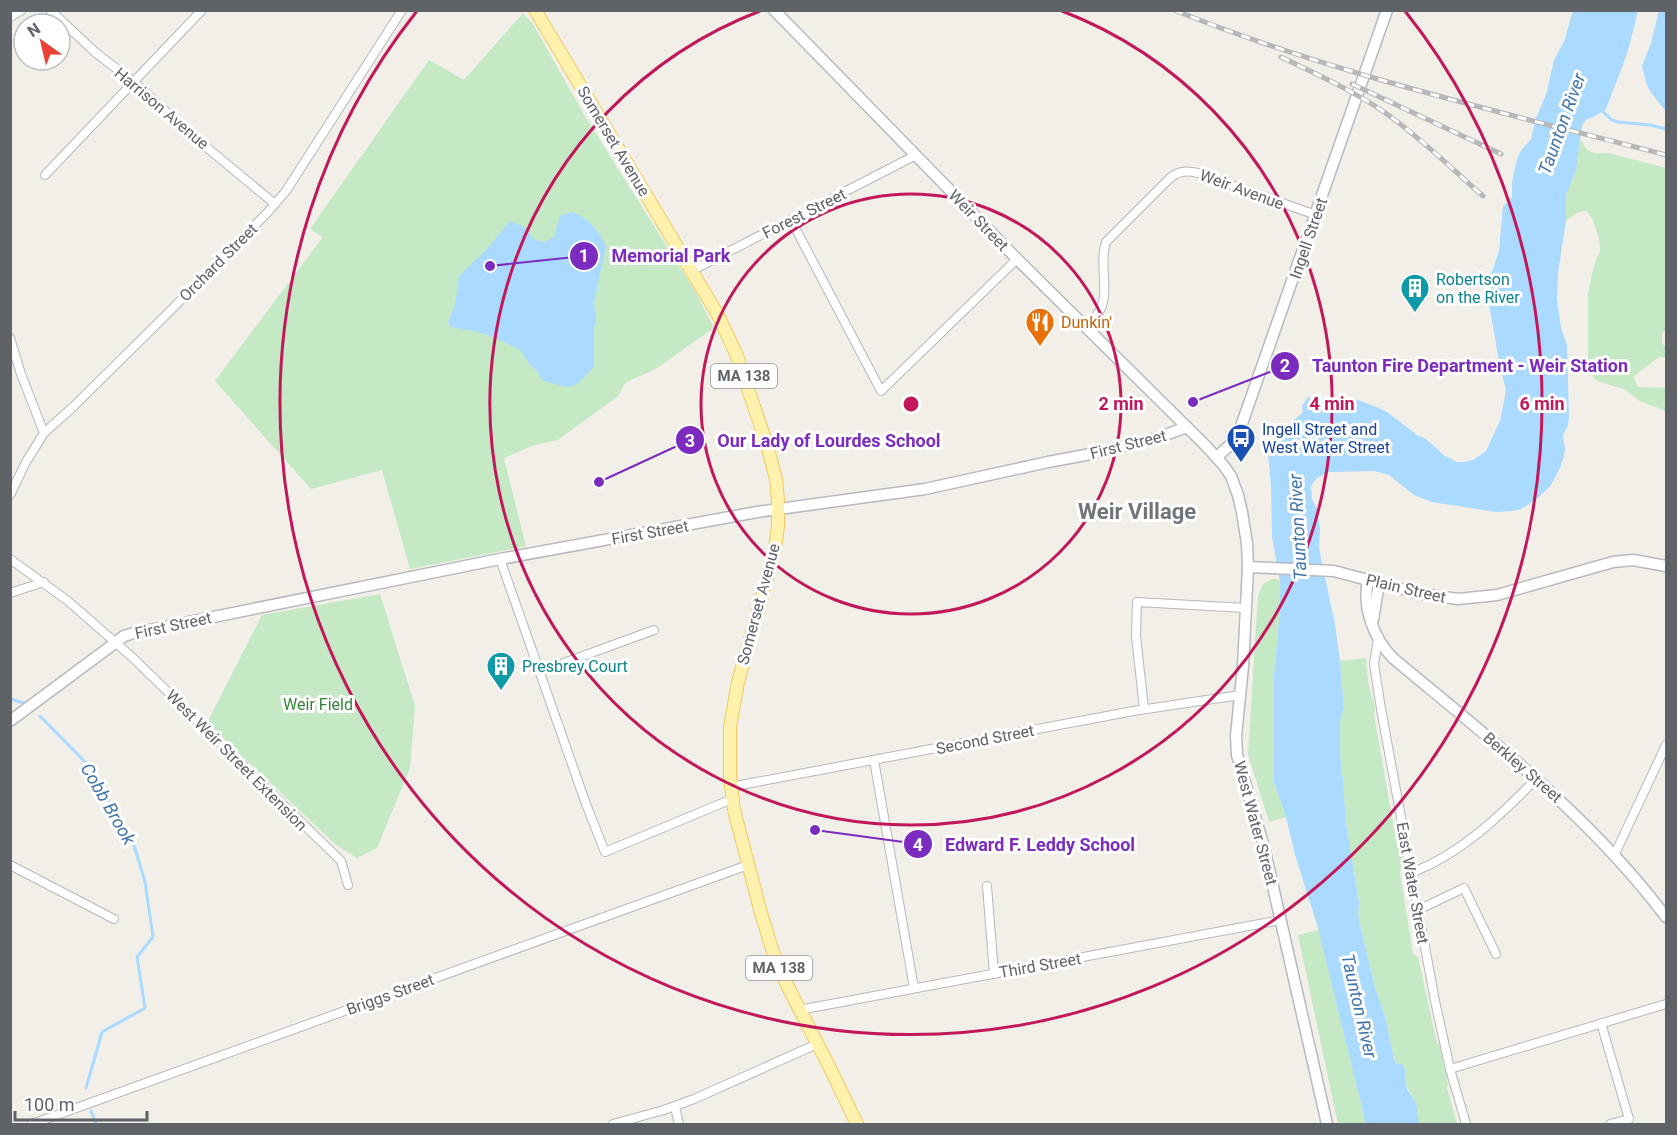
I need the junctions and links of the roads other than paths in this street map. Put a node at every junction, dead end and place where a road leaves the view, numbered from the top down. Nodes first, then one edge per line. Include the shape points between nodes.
1 (22, 10) edge
2 (50, 10) edge
3 (202, 10) edge
4 (402, 10) edge
5 (535, 10) edge
6 (774, 10) edge
7 (1387, 10) edge
8 (10, 17) edge
9 (134, 82) junction
10 (916, 155) junction
11 (45, 175) dead end
12 (275, 204) junction
13 (1316, 215) junction
14 (791, 220) junction
15 (1017, 259) junction
16 (693, 270) junction
17 (1086, 327) junction
18 (10, 338) edge
19 (1187, 427) junction
20 (44, 433) junction
21 (1217, 457) junction
22 (10, 495) edge
23 (778, 510) junction
24 (10, 559) edge
25 (500, 559) junction
26 (1666, 566) edge
27 (1248, 567) junction
28 (1368, 580) junction
29 (44, 582) junction
30 (1379, 583) junction
31 (10, 593) edge
32 (1246, 608) junction
33 (1373, 626) junction
34 (654, 630) dead end
35 (1378, 639) junction
36 (115, 643) junction
37 (539, 672) junction
38 (1240, 695) junction
39 (1144, 709) junction
40 (10, 721) edge
41 (1666, 745) edge
42 (874, 760) junction
43 (1537, 778) junction
44 (731, 793) junction
45 (1614, 856) junction
46 (748, 864) junction
47 (10, 865) edge
48 (1411, 873) junction
49 (348, 885) dead end
50 (987, 886) dead end
51 (1418, 910) junction
52 (1666, 917) edge
53 (114, 919) dead end
54 (1281, 920) junction
55 (1496, 954) dead end
56 (994, 974) junction
57 (914, 988) junction
58 (1666, 1004) edge
59 (799, 1010) junction
60 (1601, 1023) junction
61 (817, 1044) junction
62 (1450, 1069) junction
63 (675, 1107) junction
64 (32, 1125) edge
65 (613, 1125) edge
66 (679, 1125) edge
67 (857, 1125) edge
68 (1327, 1125) edge
69 (1466, 1125) edge
70 (1610, 1125) edge

1 - 8 street
2 - 9 street, Harrison Avenue
3 - 9 street
4 - 12 street, Orchard Street
5 - 16 main road, Somerset Avenue / MA 138
6 - 10 street, Weir Street
7 - 13 street, Ingell Street
9 - 11 street
9 - 12 street, Harrison Avenue
10 - 14 street, Forest Street
10 - 15 street, Weir Street
12 - 20 street, Orchard Street
13 - 17 street, Weir Avenue via 1198,173 1176,173 1106,242 1102,304
13 - 21 street, Ingell Street via 1239,433
14 - 15 street via 881,391
14 - 16 street, Forest Street
15 - 17 street, Weir Street
16 - 23 main road, Somerset Avenue / MA 138 via 743,371 773,465
17 - 19 street, Weir Street
18 - 20 street
19 - 21 street, West Water Street
19 - 23 street, First Street via 1096,453 933,488
20 - 22 street, Orchard Street
21 - 27 street, West Water Street via 1231,476 1240,500
23 - 25 street, First Street
23 - 44 main road, Somerset Avenue / MA 138 via 775,549 734,704 729,738
24 - 29 street, West Weir Street Extension
25 - 36 street, First Street via 134,633
25 - 37 street
26 - 30 street, Plain Street via 1634,560 1613,562 1477,598 1437,597
27 - 28 street, Plain Street via 1328,571
27 - 32 street, West Water Street
28 - 30 street, Plain Street
28 - 33 street via 1365,599
29 - 31 street
29 - 36 street, West Weir Street Extension
30 - 33 street
32 - 38 street, West Water Street
32 - 39 street via 1137,602 1136,636
33 - 35 street, Berkley Street
34 - 37 street
35 - 43 street, Berkley Street via 1389,654
35 - 48 street, East Water Street via 1375,669
36 - 40 street, First Street
36 - 49 street, West Weir Street Extension via 340,861
37 - 44 street via 605,852
38 - 39 street, Second Street
38 - 54 street, West Water Street via 1238,761
39 - 42 street, Second Street
41 - 45 street
42 - 44 street, Second Street
42 - 57 street
43 - 45 street, Berkley Street
43 - 48 street via 1478,834
44 - 46 main road, Somerset Avenue / MA 138
45 - 52 street, Berkley Street
46 - 59 main road, Somerset Avenue / MA 138 via 771,949
46 - 64 street, Briggs Street
47 - 53 street
48 - 51 street, East Water Street
50 - 56 street
51 - 55 street via 1464,888
51 - 62 street, East Water Street
54 - 56 street, Third Street
54 - 68 street, West Water Street
56 - 57 street, Third Street
57 - 59 street, Third Street
58 - 60 street
59 - 61 main road, Somerset Avenue / MA 138
60 - 62 street
60 - 70 street via 1629,1119
61 - 63 street
61 - 67 main road, Somerset Avenue / MA 138
62 - 69 street, East Water Street
63 - 65 street
63 - 66 street

